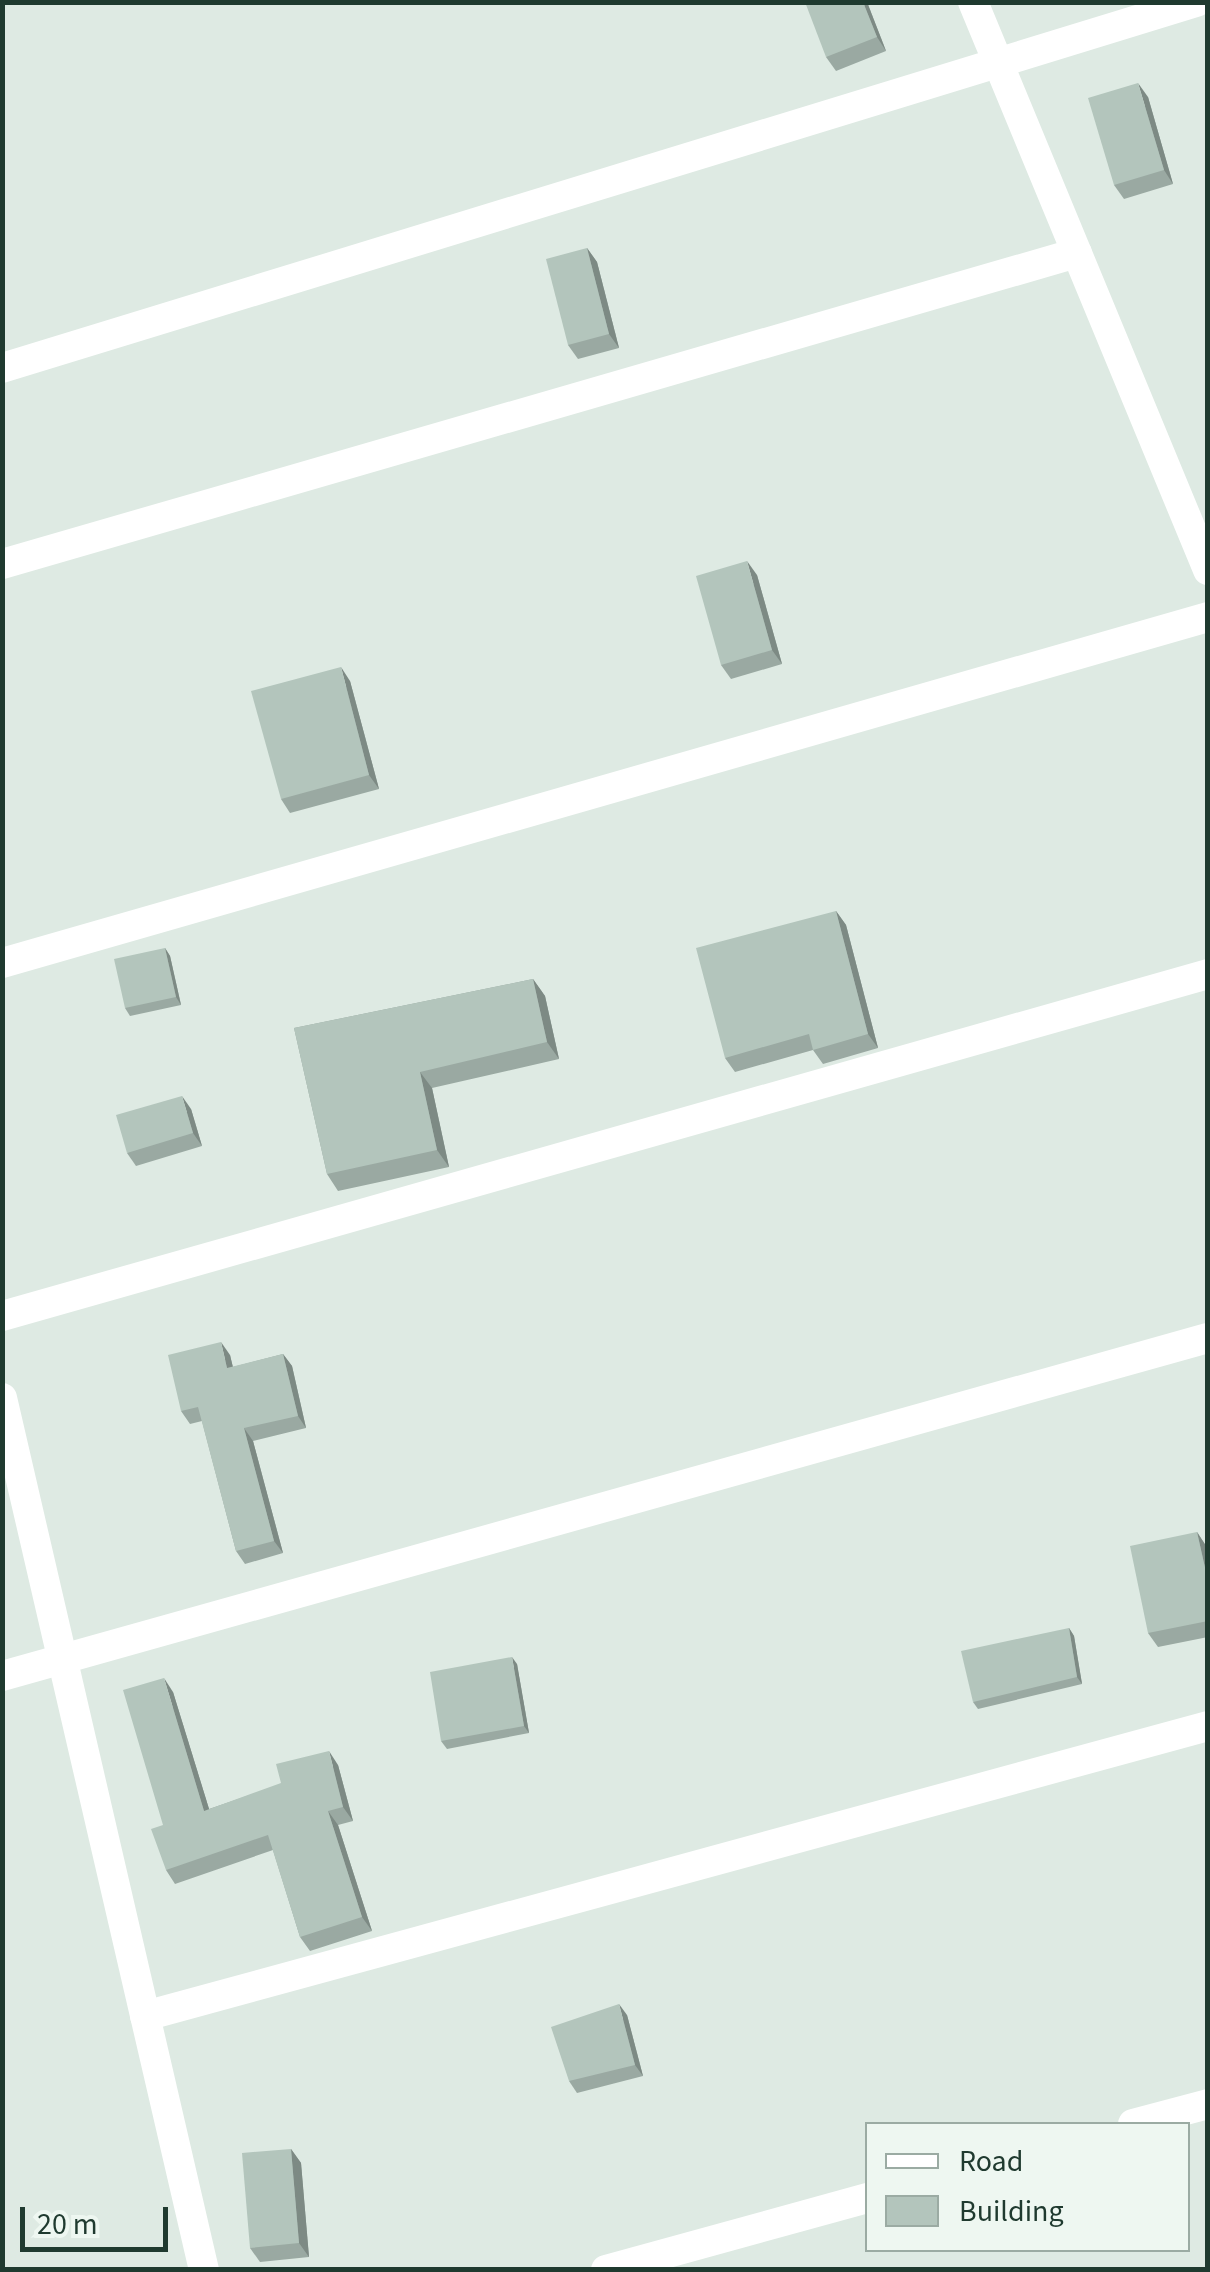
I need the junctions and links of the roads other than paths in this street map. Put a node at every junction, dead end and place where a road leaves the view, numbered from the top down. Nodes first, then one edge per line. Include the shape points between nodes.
1 (972, 2) edge
2 (1196, 2) edge
3 (998, 63) junction
4 (1077, 254) junction
5 (2, 368) edge
6 (2, 564) edge
7 (1208, 570) edge
8 (1208, 617) edge
9 (2, 963) edge
10 (1208, 974) edge
11 (2, 1316) edge
12 (1208, 1338) edge
13 (2, 1398) edge
14 (63, 1659) junction
15 (2, 1676) edge
16 (1208, 1726) edge
17 (145, 2016) junction
18 (1208, 2104) edge
19 (1140, 2122) edge
20 (865, 2199) edge
21 (204, 2270) edge
22 (606, 2270) edge

1 - 3 street
2 - 3 street
3 - 4 street
3 - 5 street
4 - 6 street
4 - 7 street
8 - 9 street
10 - 11 street
12 - 14 street
13 - 14 street
14 - 15 street
14 - 17 street
16 - 17 street
17 - 21 street
18 - 19 street
20 - 22 street

